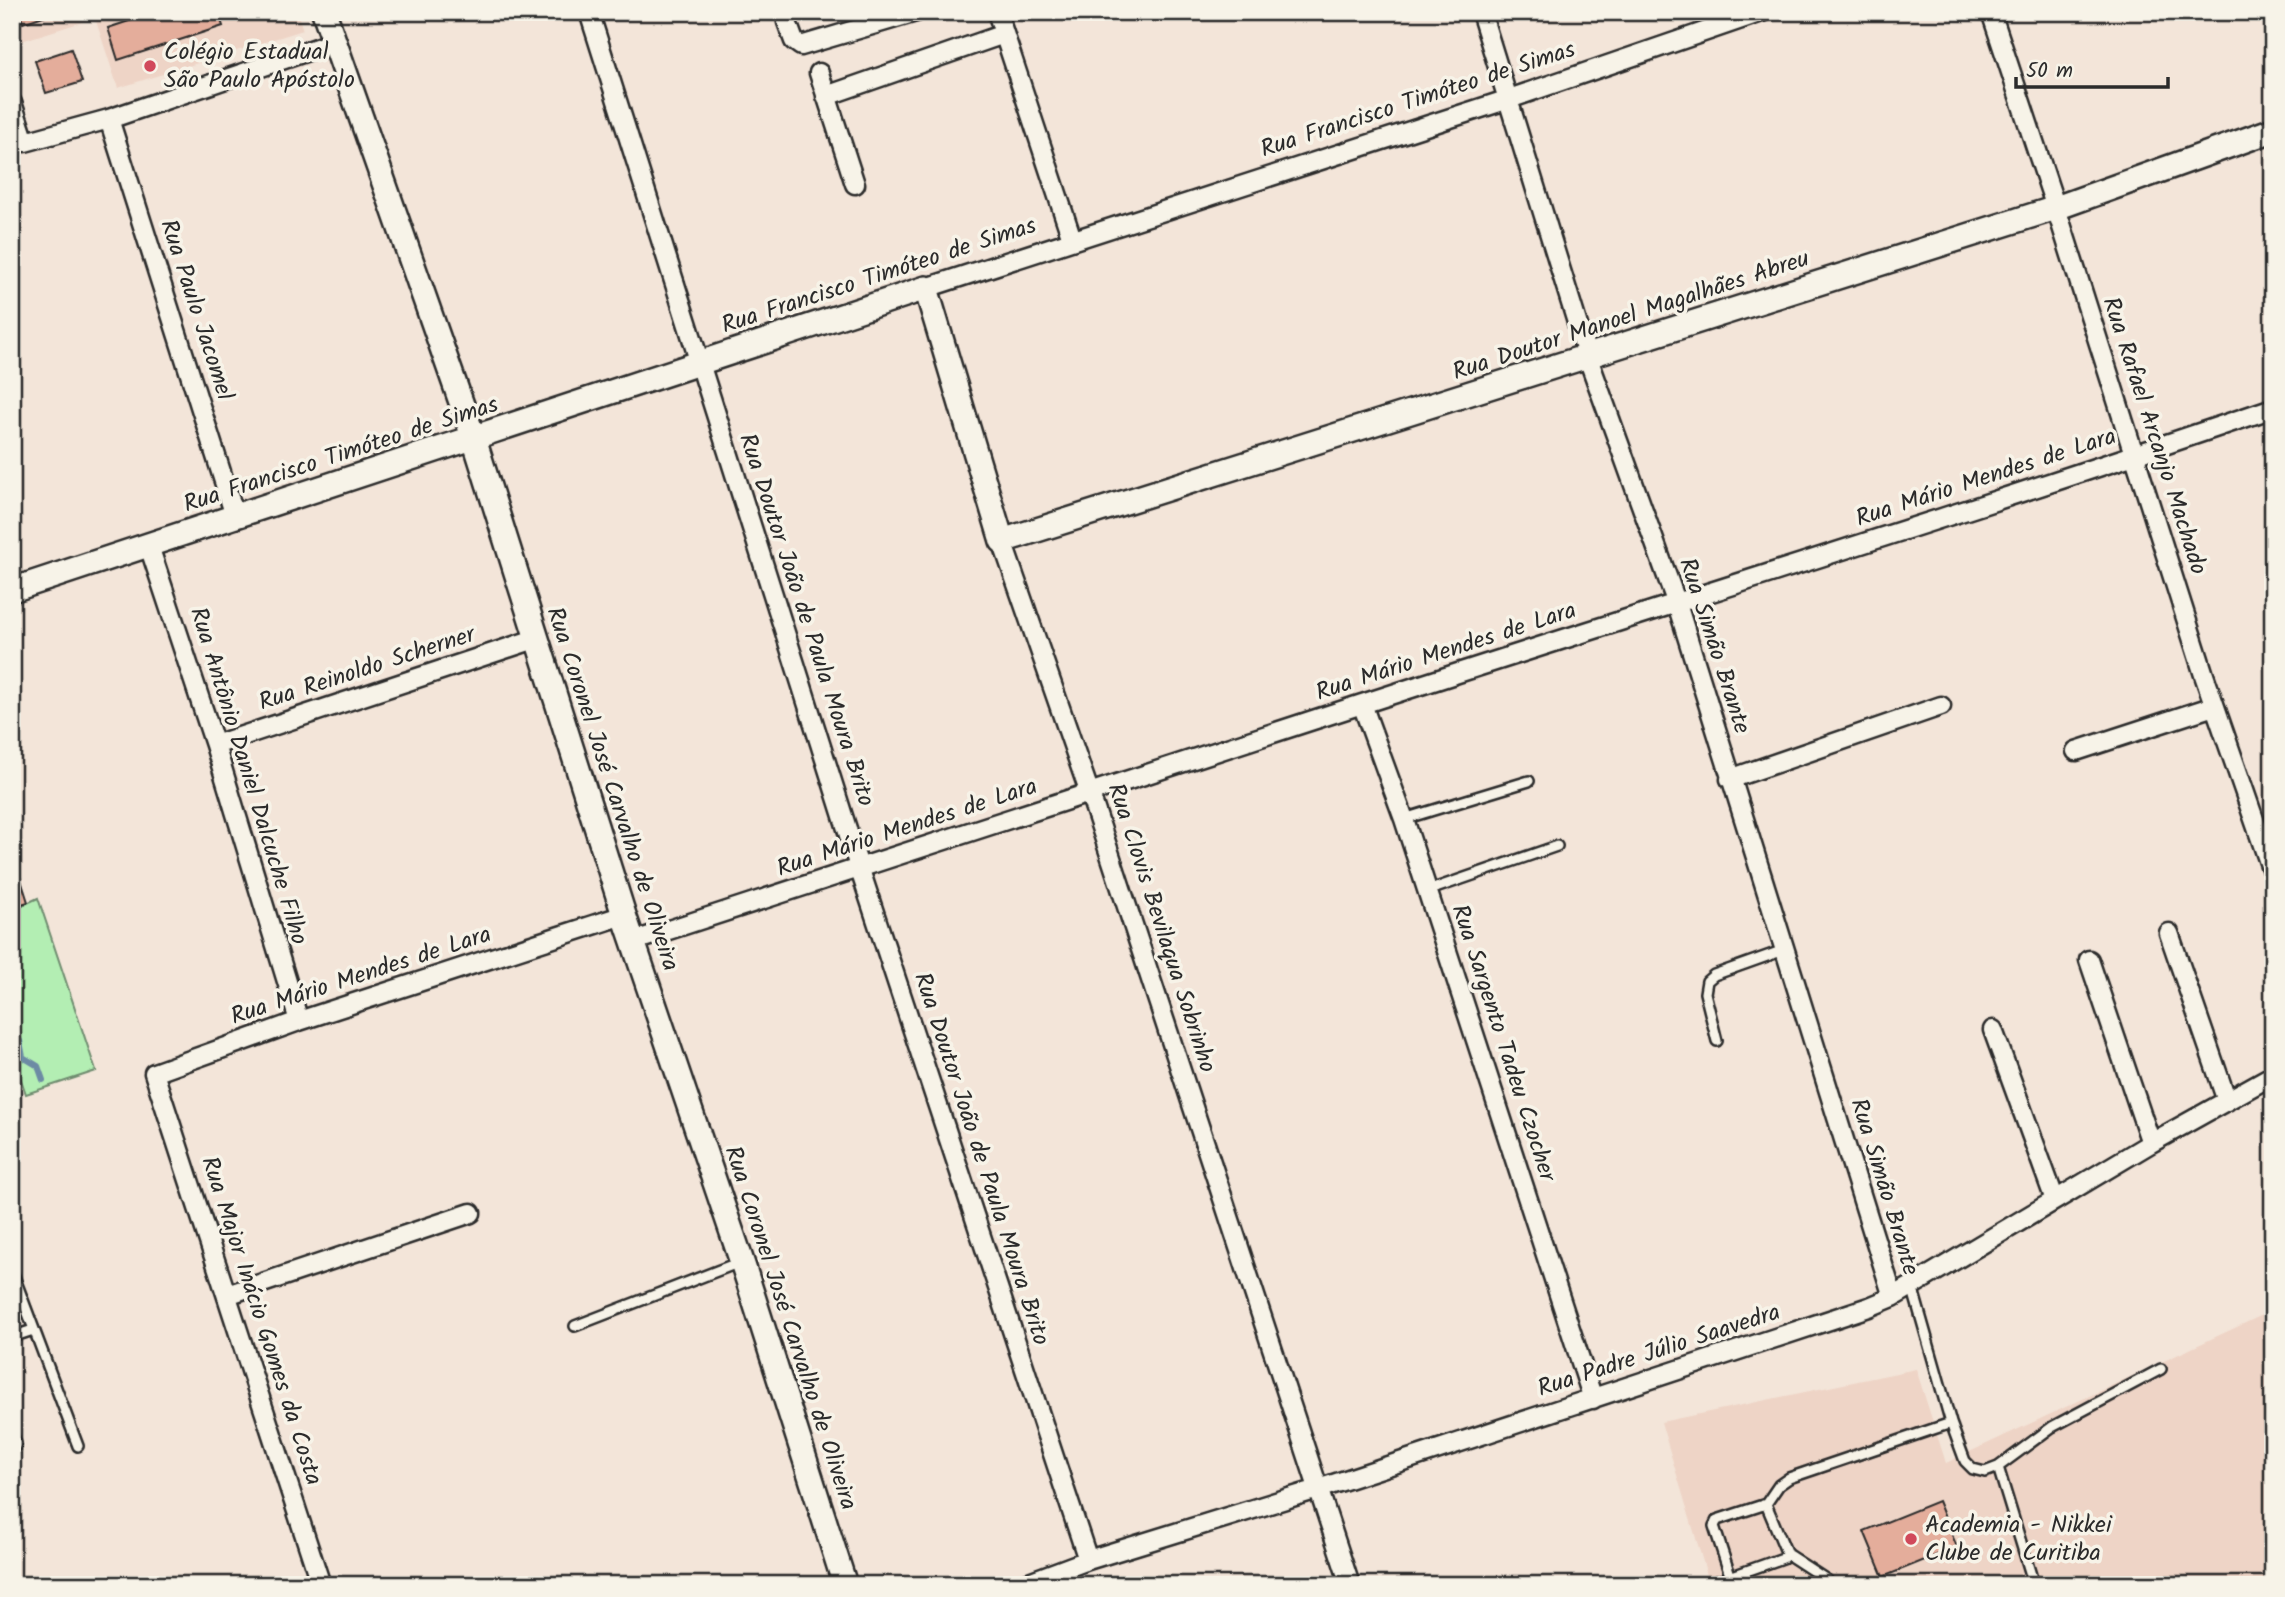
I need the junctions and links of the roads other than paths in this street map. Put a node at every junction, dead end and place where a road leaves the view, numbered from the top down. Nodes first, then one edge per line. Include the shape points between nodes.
1 (324, 12) edge
2 (589, 12) edge
3 (916, 12) edge
4 (997, 12) edge
5 (1481, 12) edge
6 (1762, 12) edge
7 (1991, 12) edge
8 (1729, 17) edge
9 (787, 22) dead end
10 (1004, 34) junction
11 (334, 42) junction
12 (819, 73) dead end
13 (826, 96) junction
14 (1509, 99) junction
15 (12, 103) edge
16 (109, 119) junction
17 (2273, 130) edge
18 (855, 184) dead end
19 (2056, 208) junction
20 (1072, 239) junction
21 (926, 288) junction
22 (1588, 358) junction
23 (699, 364) junction
24 (2273, 408) edge
25 (474, 439) junction
26 (2134, 456) junction
27 (235, 516) junction
28 (1002, 541) junction
29 (149, 546) junction
30 (12, 590) edge
31 (1677, 604) junction
32 (535, 639) junction
33 (1362, 704) junction
34 (1941, 706) dead end
35 (2214, 706) junction
36 (215, 746) junction
37 (2076, 751) dead end
38 (1730, 779) junction
39 (1529, 781) dead end
40 (1090, 794) junction
41 (1404, 819) junction
42 (1557, 846) dead end
43 (860, 870) junction
44 (2273, 874) edge
45 (1427, 891) junction
46 (624, 915) junction
47 (2169, 933) dead end
48 (634, 942) junction
49 (1784, 950) junction
50 (2089, 960) dead end
51 (299, 1021) junction
52 (1993, 1030) dead end
53 (1717, 1041) dead end
54 (154, 1073) joint
55 (2273, 1075) edge
56 (2227, 1101) junction
57 (2151, 1143) junction
58 (2055, 1200) junction
59 (471, 1213) dead end
60 (741, 1262) junction
61 (12, 1271) edge
62 (1912, 1286) junction
63 (227, 1295) junction
64 (1893, 1297) junction
65 (575, 1326) dead end
66 (33, 1330) junction
67 (12, 1337) edge
68 (2161, 1369) dead end
69 (1593, 1399) junction
70 (1951, 1423) junction
71 (12, 1433) edge
72 (78, 1446) dead end
73 (12, 1454) edge
74 (1998, 1467) junction
75 (1318, 1489) junction
76 (1766, 1504) junction
77 (1787, 1553) junction
78 (1088, 1560) junction
79 (1731, 1578) junction
80 (321, 1585) edge
81 (845, 1585) edge
82 (1021, 1585) edge
83 (1350, 1585) edge
84 (1707, 1585) edge
85 (1831, 1585) edge
86 (2034, 1585) edge

1 - 11 street, Rua Coronel José Carvalho de Oliveira
2 - 23 street, Rua Doutor João de Paula Moura Brito
3 - 9 street via 802,46 794,41
4 - 10 street
5 - 14 street, Rua Simão Brante
6 - 8 street, Rua Francisco Timóteo de Simas
7 - 19 street, Rua Rafael Arcanjo Machado
8 - 14 street, Rua Francisco Timóteo de Simas
10 - 13 street
10 - 20 street
11 - 16 street
11 - 25 street, Rua Coronel José Carvalho de Oliveira
12 - 13 street
13 - 18 street
14 - 20 street, Rua Francisco Timóteo de Simas
14 - 22 street, Rua Simão Brante
15 - 16 street via 25,142
16 - 27 street, Rua Paulo Jacomel
17 - 19 street, Rua Doutor Manoel Magalhães Abreu
19 - 22 street, Rua Doutor Manoel Magalhães Abreu
19 - 26 street, Rua Rafael Arcanjo Machado
20 - 21 street, Rua Francisco Timóteo de Simas
21 - 23 street, Rua Francisco Timóteo de Simas
21 - 28 street, Rua Clovis Bevilaqua Sobrinho
22 - 28 street, Rua Doutor Manoel Magalhães Abreu
22 - 31 street, Rua Simão Brante
23 - 25 street, Rua Francisco Timóteo de Simas
23 - 43 street, Rua Doutor João de Paula Moura Brito
24 - 26 street, Rua Mário Mendes de Lara
25 - 27 street, Rua Francisco Timóteo de Simas
25 - 32 street, Rua Coronel José Carvalho de Oliveira
26 - 31 street, Rua Mário Mendes de Lara
26 - 35 street, Rua Rafael Arcanjo Machado
27 - 29 street, Rua Francisco Timóteo de Simas
28 - 40 street, Rua Clovis Bevilaqua Sobrinho
29 - 30 street, Rua Francisco Timóteo de Simas
29 - 36 street, Rua Antônio Daniel Dalcuche Filho
31 - 33 street, Rua Mário Mendes de Lara
31 - 38 street, Rua Simão Brante
32 - 36 street, Rua Reinoldo Scherner
32 - 46 street, Rua Coronel José Carvalho de Oliveira
33 - 40 street, Rua Mário Mendes de Lara
33 - 41 street, Rua Sargento Tadeu Czocher
34 - 38 street
35 - 37 street
35 - 44 street, Rua Rafael Arcanjo Machado
36 - 51 street, Rua Antônio Daniel Dalcuche Filho
38 - 49 street, Rua Simão Brante
39 - 41 lane
40 - 43 street, Rua Mário Mendes de Lara
40 - 75 street, Rua Clovis Bevilaqua Sobrinho
41 - 45 street, Rua Sargento Tadeu Czocher
42 - 45 lane
43 - 48 street, Rua Mário Mendes de Lara
43 - 78 street, Rua Doutor João de Paula Moura Brito
45 - 69 street, Rua Sargento Tadeu Czocher
46 - 48 street, Rua Coronel José Carvalho de Oliveira
46 - 51 street, Rua Mário Mendes de Lara
47 - 56 street
48 - 60 street, Rua Coronel José Carvalho de Oliveira
49 - 53 lane via 1707,981 1705,993
49 - 64 street, Rua Simão Brante
50 - 57 street
51 - 54 street, Rua Mário Mendes de Lara
52 - 58 street
54 - 63 street, Rua Major Inácio Gomes da Costa
55 - 56 street, Rua Padre Júlio Saavedra
56 - 57 street, Rua Padre Júlio Saavedra
57 - 58 street, Rua Padre Júlio Saavedra
58 - 62 street, Rua Padre Júlio Saavedra
59 - 63 street
60 - 65 lane
60 - 81 street, Rua Coronel José Carvalho de Oliveira
61 - 66 lane
62 - 64 street, Rua Padre Júlio Saavedra
62 - 70 lane
63 - 80 street, Rua Major Inácio Gomes da Costa
64 - 69 street, Rua Padre Júlio Saavedra
66 - 67 lane
66 - 72 lane
68 - 74 lane via 2052,1427
69 - 75 street, Rua Padre Júlio Saavedra
70 - 74 lane via 1965,1461 1973,1469 1985,1472
70 - 76 lane via 1789,1478
71 - 73 lane via 16,1444
74 - 86 lane
75 - 78 street, Rua Padre Júlio Saavedra
75 - 83 street, Rua Clovis Bevilaqua Sobrinho
76 - 77 lane
76 - 79 lane via 1715,1523
77 - 79 lane
77 - 85 lane
78 - 82 street, Rua Padre Júlio Saavedra
79 - 84 lane

